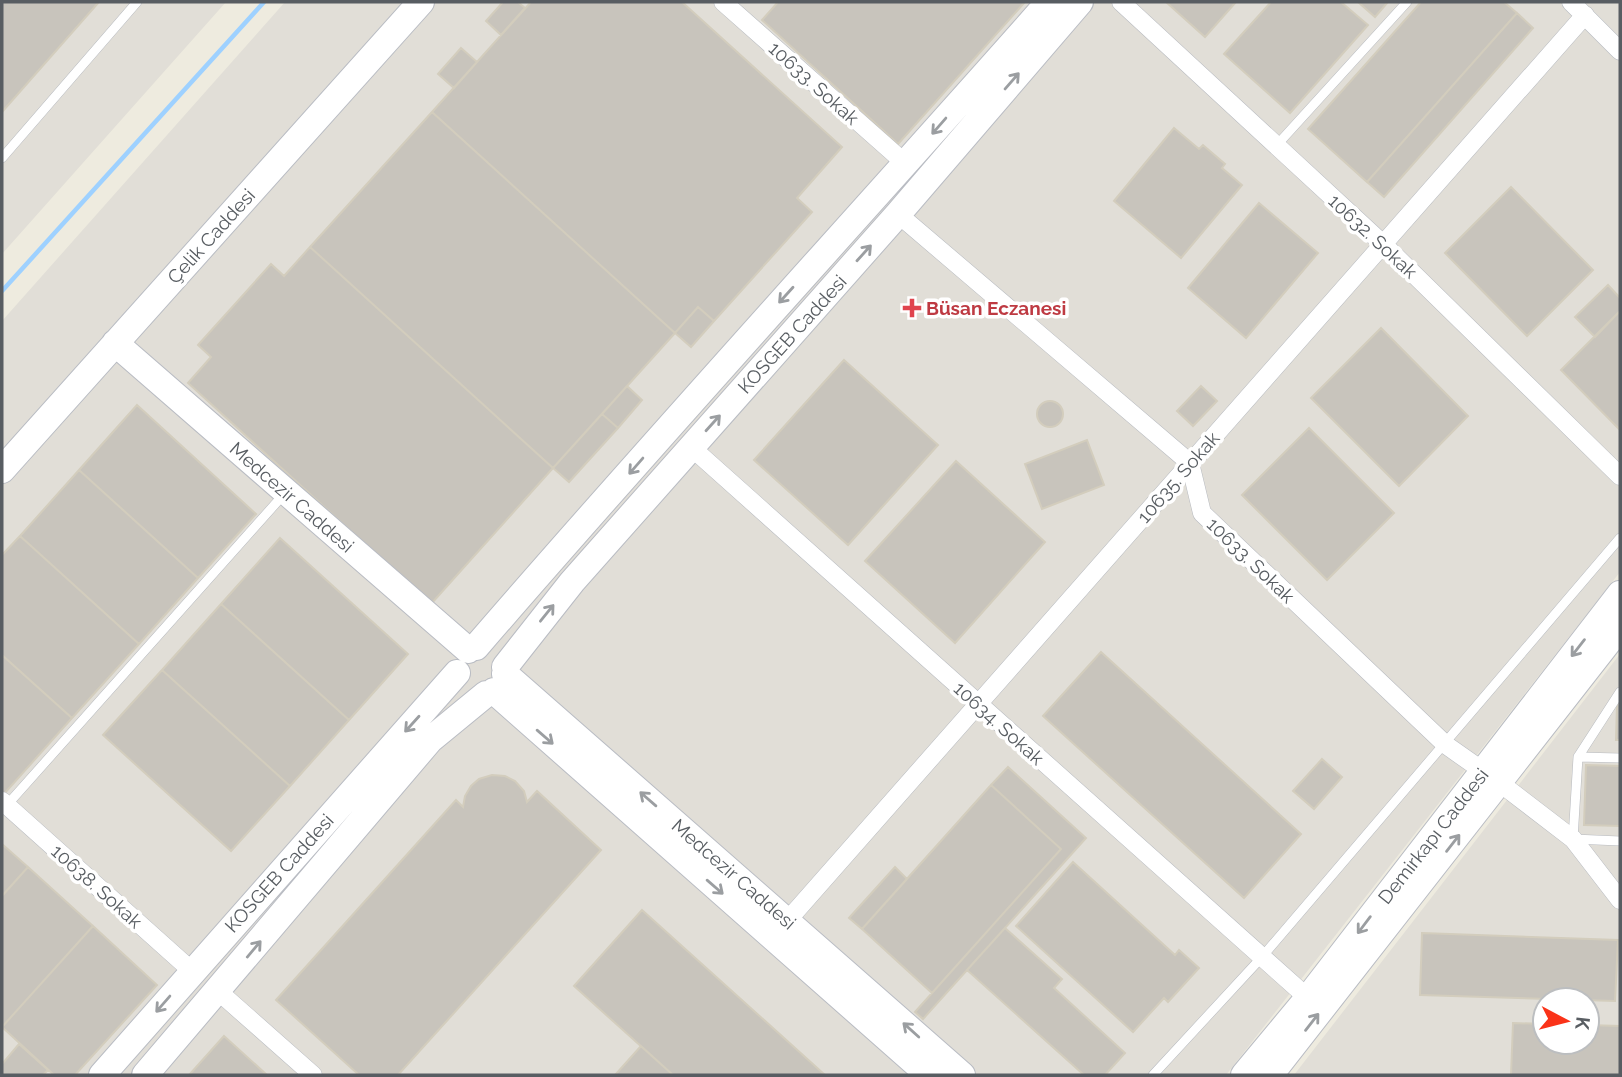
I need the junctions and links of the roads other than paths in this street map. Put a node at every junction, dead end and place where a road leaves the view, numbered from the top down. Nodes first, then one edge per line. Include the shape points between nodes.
1 (137, 2) edge
2 (421, 2) edge
3 (1049, 2) edge
4 (1080, 2) edge
5 (1121, 2) edge
6 (1407, 2) edge
7 (1571, 2) edge
8 (728, 3) edge
9 (1584, 15) junction
10 (1620, 51) edge
11 (1276, 146) junction
12 (2, 158) edge
13 (906, 164) junction
14 (898, 214) junction
15 (1383, 244) junction
16 (115, 343) junction
17 (691, 447) junction
18 (1190, 463) junction
19 (2, 470) edge
20 (1620, 475) edge
21 (286, 492) junction
22 (1620, 538) edge
23 (1620, 594) edge
24 (1620, 627) edge
25 (467, 657) junction
26 (497, 681) junction
27 (1620, 692) edge
28 (978, 704) junction
29 (1446, 745) junction
30 (1578, 757) junction
31 (1620, 758) edge
32 (1492, 777) junction
33 (4, 803) edge
34 (1573, 839) junction
35 (1620, 841) edge
36 (1620, 900) edge
37 (780, 929) junction
38 (1262, 957) junction
39 (192, 971) junction
40 (218, 991) junction
41 (1308, 998) junction
42 (102, 1075) edge
43 (145, 1075) edge
44 (313, 1075) edge
45 (929, 1075) edge
46 (962, 1075) edge
47 (1153, 1075) edge
48 (1244, 1075) edge
49 (1270, 1075) edge

1 - 12 lane
2 - 16 street, Çelik Caddesi
3 -> 13 street, KOSGEB Caddesi
14 -> 4 street, KOSGEB Caddesi
5 - 11 street, 10632. Sokak
6 - 11 lane
7 - 9 street
8 - 13 street, 10633. Sokak
9 - 10 street
9 - 15 street, 10635. Sokak
11 - 15 street, 10632. Sokak
13 -> 25 street, KOSGEB Caddesi
17 -> 14 street, KOSGEB Caddesi
14 - 18 street
15 - 18 street, 10635. Sokak
15 - 20 street, 10632. Sokak
16 - 19 street, Çelik Caddesi
16 - 21 street, Medcezir Caddesi
26 -> 17 street, KOSGEB Caddesi via 572,582
17 - 28 street, 10634. Sokak
18 - 28 street, 10635. Sokak
18 - 29 street, 10633. Sokak via 1202,513
21 - 25 street, Medcezir Caddesi
21 - 33 lane
22 - 29 lane
23 -> 32 street, Demirkapı Caddesi
24 - 32 street, Demirkapı Caddesi
25 - 26 street via 492,649 498,653
25 - 26 street via 459,681 470,692
25 -> 39 street, KOSGEB Caddesi
26 - 37 street, Medcezir Caddesi
40 -> 26 street, KOSGEB Caddesi via 430,740
27 - 30 lane
28 - 37 street, 10635. Sokak
28 - 38 street, 10634. Sokak
29 - 32 street, 10633. Sokak
29 - 38 lane
30 - 31 lane
30 - 34 lane
32 - 34 street, 10633. Sokak
32 -> 41 street, Demirkapı Caddesi
49 -> 32 street, Demirkapı Caddesi
33 - 39 street, 10638. Sokak
34 - 35 lane
34 - 36 street, 10633. Sokak
37 - 45 street, Medcezir Caddesi
46 -> 37 street, Medcezir Caddesi
38 - 41 street, 10634. Sokak
38 - 47 lane
39 -> 42 street, KOSGEB Caddesi
40 - 43 street, KOSGEB Caddesi
40 - 44 street
41 - 48 street, Demirkapı Caddesi

